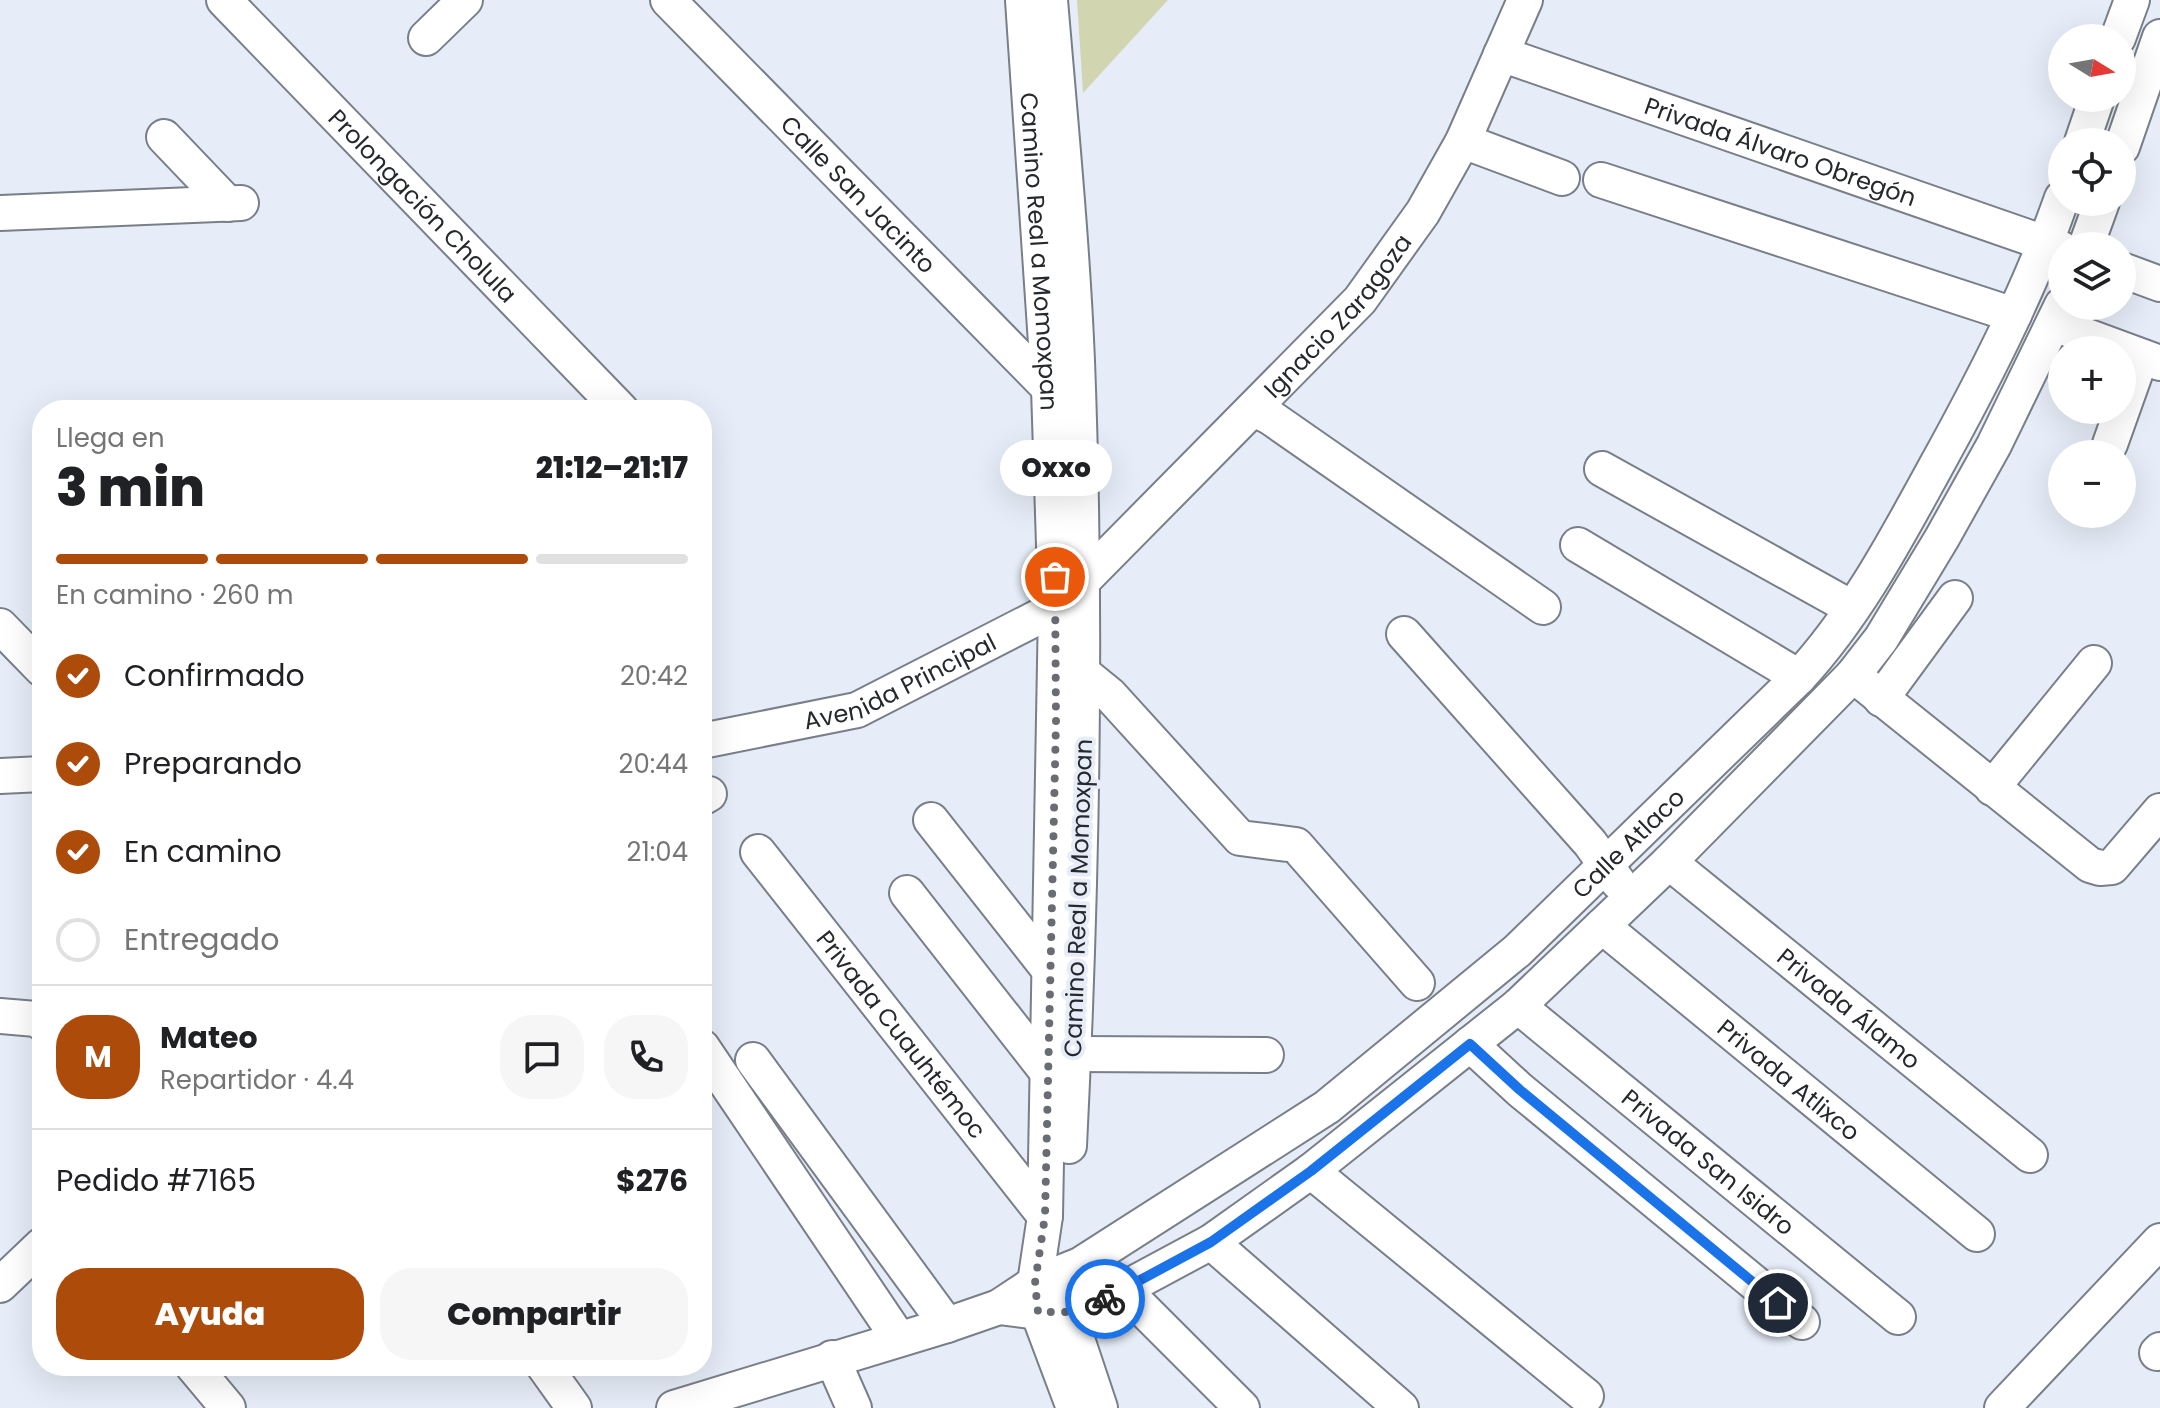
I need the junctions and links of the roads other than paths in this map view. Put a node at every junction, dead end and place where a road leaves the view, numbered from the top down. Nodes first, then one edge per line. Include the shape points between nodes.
1 (224, 0) edge
2 (465, 0) edge
3 (668, 0) edge
4 (1023, 0) edge
5 (1050, 0) edge
6 (1525, 0) edge
7 (2132, 0) edge
8 (2123, 24) edge
9 (2160, 37) edge
10 (426, 38) dead end
11 (1501, 54) junction
12 (2129, 128) edge
13 (164, 137) dead end
14 (1463, 141) junction
15 (1562, 178) dead end
16 (1601, 180) dead end
17 (0, 213) edge
18 (2048, 244) edge
19 (2048, 256) edge
20 (2136, 275) edge
21 (2160, 284) edge
22 (2014, 315) junction
23 (2056, 320) edge
24 (2068, 320) edge
25 (2151, 360) edge
26 (1049, 388) junction
27 (611, 400) edge
28 (1254, 409) junction
29 (2112, 440) edge
30 (1602, 469) dead end
31 (1578, 545) dead end
32 (1884, 563) junction
33 (1082, 584) junction
34 (1915, 587) junction
35 (1955, 598) dead end
36 (1543, 607) dead end
37 (1056, 608) junction
38 (1852, 608) junction
39 (0, 626) edge
40 (1404, 634) dead end
41 (32, 659) edge
42 (2094, 663) dead end
43 (1083, 673) junction
44 (1853, 675) junction
45 (1799, 677) junction
46 (1881, 699) junction
47 (712, 739) edge
48 (32, 774) edge
49 (0, 776) edge
50 (1992, 788) junction
51 (2160, 811) edge
52 (931, 820) dead end
53 (758, 852) dead end
54 (1669, 862) junction
55 (1607, 865) junction
56 (907, 893) dead end
57 (1628, 899) junction
58 (1602, 926) junction
59 (1059, 981) junction
60 (1417, 983) dead end
61 (1518, 1006) junction
62 (0, 1016) edge
63 (32, 1019) edge
64 (1470, 1044) junction
65 (1266, 1055) dead end
66 (753, 1060) dead end
67 (712, 1062) edge
68 (1061, 1064) junction
69 (1327, 1107) junction
70 (1354, 1136) junction
71 (2030, 1155) dead end
72 (1311, 1171) junction
73 (1045, 1216) junction
74 (1977, 1234) dead end
75 (2160, 1241) edge
76 (1211, 1242) junction
77 (32, 1255) edge
78 (0, 1285) edge
79 (1123, 1289) junction
80 (1051, 1295) junction
81 (1898, 1317) dead end
82 (1802, 1322) dead end
83 (947, 1325) junction
84 (899, 1339) junction
85 (832, 1358) junction
86 (201, 1376) edge
87 (551, 1376) edge
88 (1586, 1396) dead end
89 (228, 1408) edge
90 (574, 1408) edge
91 (677, 1408) edge
92 (854, 1408) edge
93 (1074, 1408) edge
94 (1100, 1408) edge
95 (1242, 1408) edge
96 (1401, 1408) edge
97 (2002, 1408) edge

1 - 27 street, Prolongación Cholula
2 - 10 street
3 - 26 street, Calle San Jacinto
4 - 26 street, Camino Real a Momoxpan
5 - 33 street, Camino Real a Momoxpan via 1077,359
6 - 11 street, Ignacio Zaragoza
7 - 8 street
9 - 12 street
11 - 14 street, Ignacio Zaragoza
11 - 18 street, Privada Álvaro Obregón
13 - 17 street via 235,203
14 - 15 street
14 - 28 street, Ignacio Zaragoza via 1423,212 1360,300
16 - 22 street
19 - 22 street, Calle Atlaco
20 - 21 street
22 - 32 street, Calle Atlaco
23 - 34 street, Calle Atlaco
24 - 25 street
25 - 29 street
26 - 37 street, Camino Real a Momoxpan
28 - 33 street, Ignacio Zaragoza
28 - 36 street
30 - 38 street
31 - 45 street
32 - 34 street
32 - 38 street, Calle Atlaco
33 - 37 street, Avenida Principal
33 - 43 street, Camino Real a Momoxpan
34 - 44 street, Calle Atlaco
35 - 46 street
37 - 47 street, Avenida Principal via 857,710
37 - 59 street, Camino Real a Momoxpan
38 - 45 street, Calle Atlaco
39 - 41 street
40 - 55 street
42 - 50 street
43 - 59 street, Camino Real a Momoxpan
43 - 60 street via 1110,695 1240,838 1296,845
44 - 46 street
44 - 54 street, Calle Atlaco
45 - 55 street, Calle Atlaco
46 - 50 street
48 - 49 street
50 - 51 street via 2100,868 2112,867
52 - 59 street
53 - 73 street, Privada Cuauhtémoc
54 - 57 street, Calle Atlaco
54 - 71 street, Privada Álamo
55 - 57 street
55 - 69 street, Calle Atlaco via 1508,959
56 - 68 street
57 - 58 street, Calle Atlaco
58 - 61 street, Calle Atlaco
58 - 74 street, Privada Atlixco
59 - 68 street, Camino Real a Momoxpan
61 - 64 street, Calle Atlaco
61 - 81 street, Privada San Isidro
62 - 63 street
64 - 70 street, Calle Atlaco
64 - 82 street
65 - 68 street
66 - 83 street
67 - 84 street
68 - 73 street, Camino Real a Momoxpan
68 - 80 street, Camino Real a Momoxpan
69 - 70 street
69 - 80 street, Calle Atlaco via 1080,1265
70 - 72 street, Calle Atlaco
72 - 76 street, Calle Atlaco
72 - 88 street
73 - 80 street, Camino Real a Momoxpan
75 - 97 street
76 - 79 street, Calle Atlaco
76 - 96 street
77 - 78 street
79 - 80 street, Calle Atlaco via 1103,1300
79 - 95 street
80 - 83 street, Calle Atlaco
80 - 93 street, Camino Real a Momoxpan
80 - 94 street, Camino Real a Momoxpan
83 - 84 street, Calle Atlaco
84 - 85 street, Calle Atlaco
85 - 91 street, Calle Atlaco
85 - 92 street
86 - 89 street
87 - 90 street

